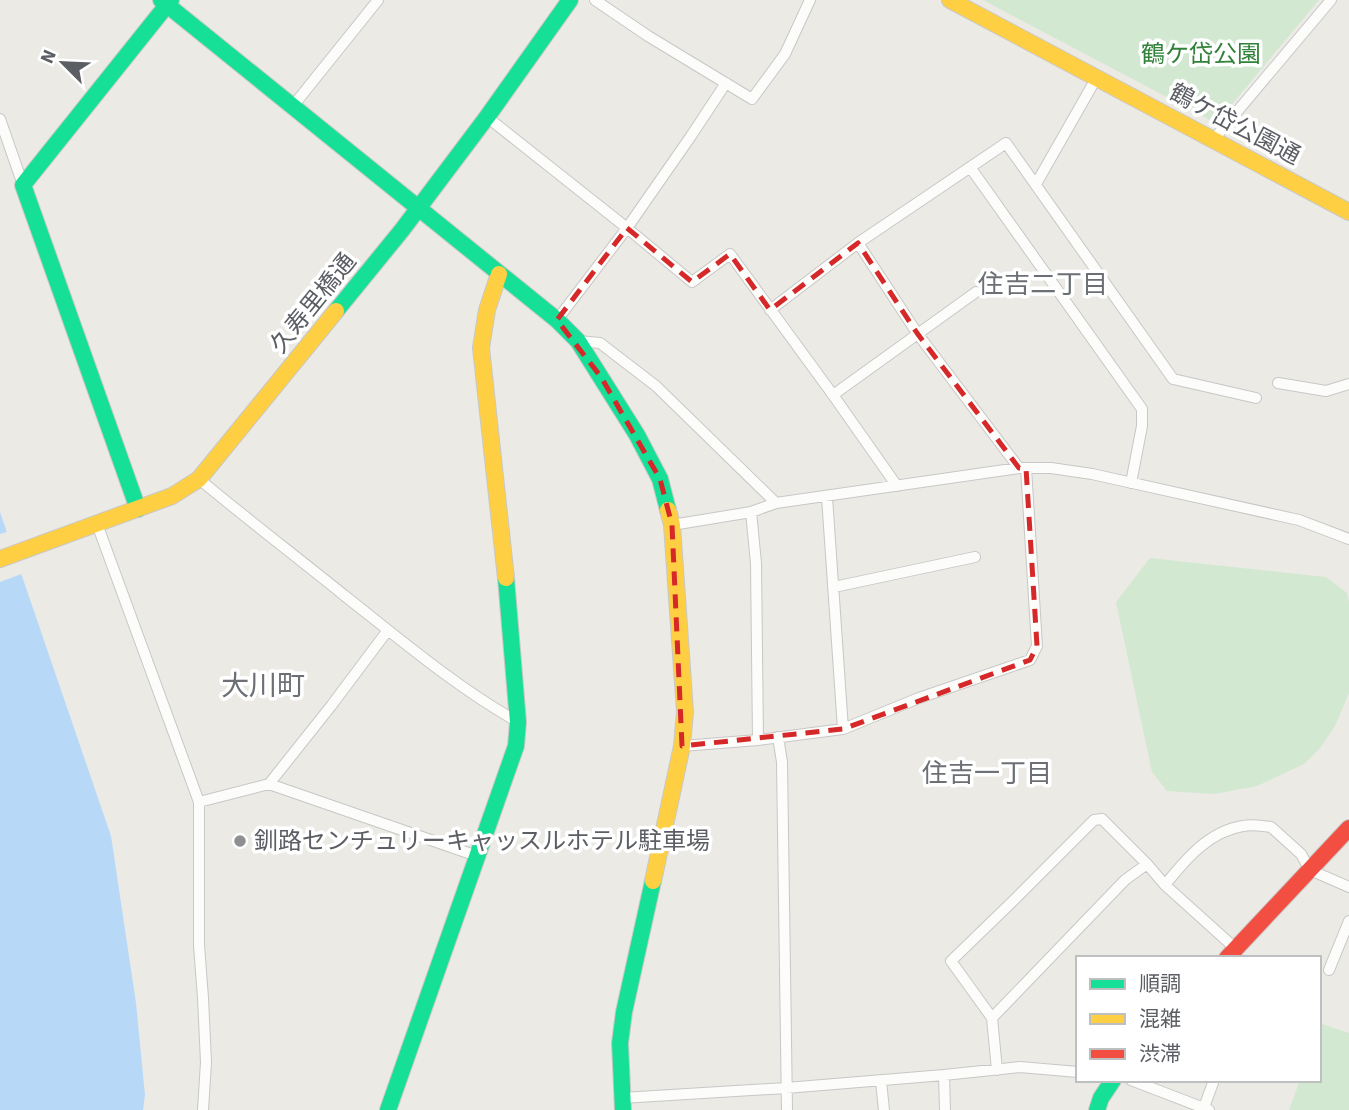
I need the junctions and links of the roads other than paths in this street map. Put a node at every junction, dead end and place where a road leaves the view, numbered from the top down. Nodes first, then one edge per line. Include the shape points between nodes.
1 (378, 0) edge
2 (570, 0) edge
3 (595, 0) edge
4 (810, 0) edge
5 (950, 0) edge
6 (1331, 0) edge
7 (166, 2) edge
8 (1097, 77) junction
9 (726, 83) junction
10 (293, 106) junction
11 (488, 117) junction
12 (0, 119) edge
13 (1214, 139) junction
14 (970, 167) junction
15 (1036, 184) junction
16 (23, 185) junction
17 (419, 208) junction
18 (1349, 212) edge
19 (627, 228) junction
20 (858, 243) junction
21 (499, 274) junction
22 (976, 292) dead end
23 (770, 310) junction
24 (557, 320) junction
25 (917, 333) junction
26 (578, 341) junction
27 (1278, 383) dead end
28 (1349, 384) edge
29 (833, 395) junction
30 (1256, 398) dead end
31 (1023, 468) junction
32 (199, 479) junction
33 (1131, 483) junction
34 (897, 486) junction
35 (827, 497) junction
36 (776, 503) junction
37 (138, 509) junction
38 (751, 512) junction
39 (97, 524) junction
40 (673, 526) junction
41 (1349, 539) edge
42 (975, 557) dead end
43 (0, 559) edge
44 (834, 587) junction
45 (388, 630) junction
46 (518, 722) junction
47 (844, 729) junction
48 (778, 737) junction
49 (758, 740) junction
50 (682, 746) junction
51 (269, 784) junction
52 (199, 802) junction
53 (1349, 828) edge
54 (477, 856) junction
55 (1147, 864) junction
56 (1310, 870) junction
57 (1165, 885) junction
58 (1349, 887) edge
59 (1349, 921) edge
60 (1231, 953) edge
61 (1329, 970) dead end
62 (992, 1018) junction
63 (997, 1070) junction
64 (1076, 1072) edge
65 (944, 1075) junction
66 (881, 1080) junction
67 (1112, 1082) edge
68 (1136, 1082) edge
69 (1213, 1082) edge
70 (786, 1088) junction
71 (622, 1107) edge
72 (1205, 1109) edge
73 (203, 1110) edge
74 (388, 1110) edge
75 (787, 1110) edge
76 (884, 1110) edge
77 (945, 1110) edge
78 (1097, 1110) edge

1 - 10 street
2 - 11 street, 久寿里橋通
3 - 9 street
4 - 9 street via 785,54 752,99
5 - 8 street, 鶴ケ岱公園通
6 - 13 street
7 - 10 street
7 - 16 street
8 - 13 street, 鶴ケ岱公園通
8 - 15 street
9 - 19 street
10 - 17 street
11 - 17 street, 久寿里橋通
11 - 19 street
12 - 16 street
13 - 18 street, 鶴ケ岱公園通
14 - 15 street via 1006,143
14 - 20 street
14 - 33 street via 1142,409
15 - 30 street via 1173,379
16 - 37 street
17 - 21 street
17 - 32 street, 久寿里橋通
19 - 23 street via 692,282 730,254
19 - 24 street
20 - 23 street
20 - 25 street
21 - 24 street
21 - 46 street via 482,328 481,348
22 - 25 street
23 - 29 street
24 - 26 street
25 - 29 street
25 - 31 street
26 - 36 street via 600,343 656,386
26 - 40 street via 660,479
27 - 28 street via 1326,391
29 - 34 street
31 - 33 street via 1051,468
31 - 34 street
31 - 47 street via 1037,646 1030,660
32 - 37 street, 久寿里橋通
32 - 45 street
33 - 41 street via 1298,520
34 - 35 street
35 - 36 street
35 - 44 street
36 - 38 street
37 - 39 street, 久寿里橋通
38 - 40 street
38 - 49 street
39 - 43 street, 久寿里橋通
39 - 52 street
40 - 50 street via 685,712
42 - 44 street
44 - 47 street
45 - 46 street
45 - 51 street
46 - 54 street via 516,746
47 - 48 street
48 - 49 street
48 - 70 street
49 - 50 street
50 - 71 street via 624,1012
51 - 52 street
51 - 54 street
52 - 73 street via 199,945 206,1062
53 - 56 street
54 - 74 street
55 - 57 street
55 - 62 street via 1125,880
55 - 62 street via 1102,819 1094,820 951,961
56 - 57 street via 1301,854 1271,827 1243,826 1219,834 1189,856
56 - 58 street
56 - 60 street
57 - 60 street
59 - 61 street
62 - 63 street
63 - 64 street via 1020,1067
63 - 65 street
65 - 66 street
65 - 77 street
66 - 70 street
66 - 76 street
67 - 78 street
68 - 72 street
69 - 72 street
70 - 71 street
70 - 75 street

